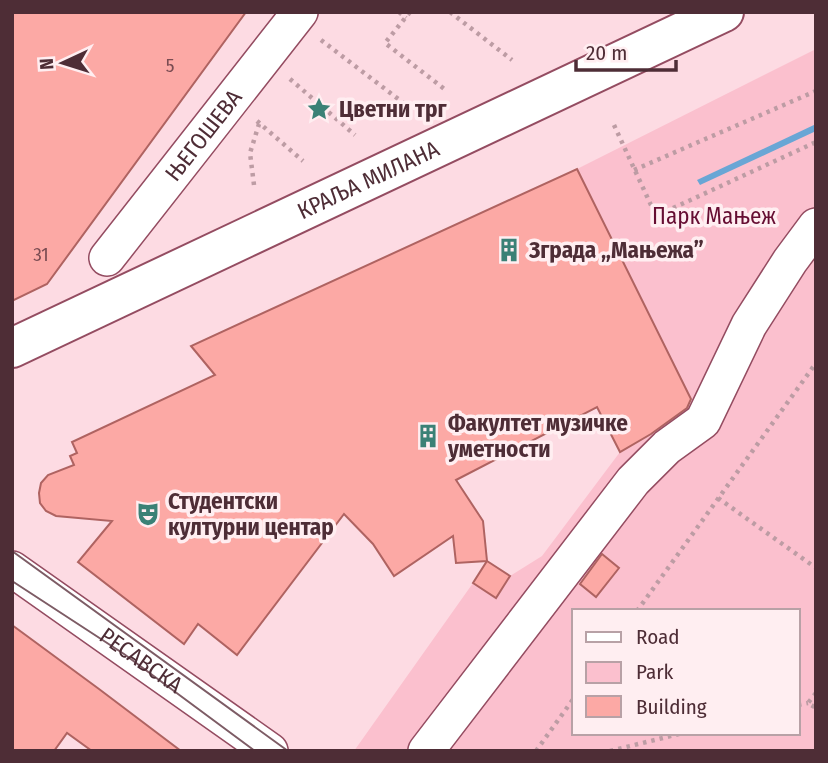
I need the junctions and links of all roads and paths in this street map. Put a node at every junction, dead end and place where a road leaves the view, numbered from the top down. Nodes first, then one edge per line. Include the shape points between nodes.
1 (300, 12) edge
2 (399, 12) edge
3 (410, 12) edge
4 (450, 12) edge
5 (724, 12) edge
6 (406, 18) junction
7 (326, 44) dead end
8 (512, 60) dead end
9 (294, 83) dead end
10 (447, 91) dead end
11 (816, 91) edge
12 (410, 107) dead end
13 (614, 125) dead end
14 (355, 135) dead end
15 (816, 142) edge
16 (303, 161) dead end
17 (634, 170) junction
18 (254, 185) dead end
19 (816, 226) edge
20 (107, 258) dead end
21 (12, 348) edge
22 (816, 363) edge
23 (718, 498) junction
24 (816, 568) edge
25 (12, 569) edge
26 (638, 609) edge
27 (816, 693) edge
28 (572, 701) edge
29 (808, 703) junction
30 (800, 705) edge
31 (816, 708) edge
32 (675, 735) edge
33 (270, 751) edge
34 (426, 751) edge
35 (536, 751) edge
36 (610, 751) edge

1 - 20 street, ЊЕГОШЕВА
2 - 6 path
3 - 6 path
4 - 8 path
5 - 21 main road, КРАЉА МИЛАНА
6 - 10 path via 385,43
7 - 12 path
9 - 14 path
11 - 17 path
13 - 17 path
15 - 17 path via 656,216
16 - 18 path via 259,123 250,153
19 - 34 street via 749,325 704,421 648,464 627,488
22 - 23 path
23 - 24 path
23 - 26 path
25 - 33 street, РЕСАВСКА
27 - 29 path
28 - 35 path
29 - 30 path
29 - 31 path
32 - 36 path

